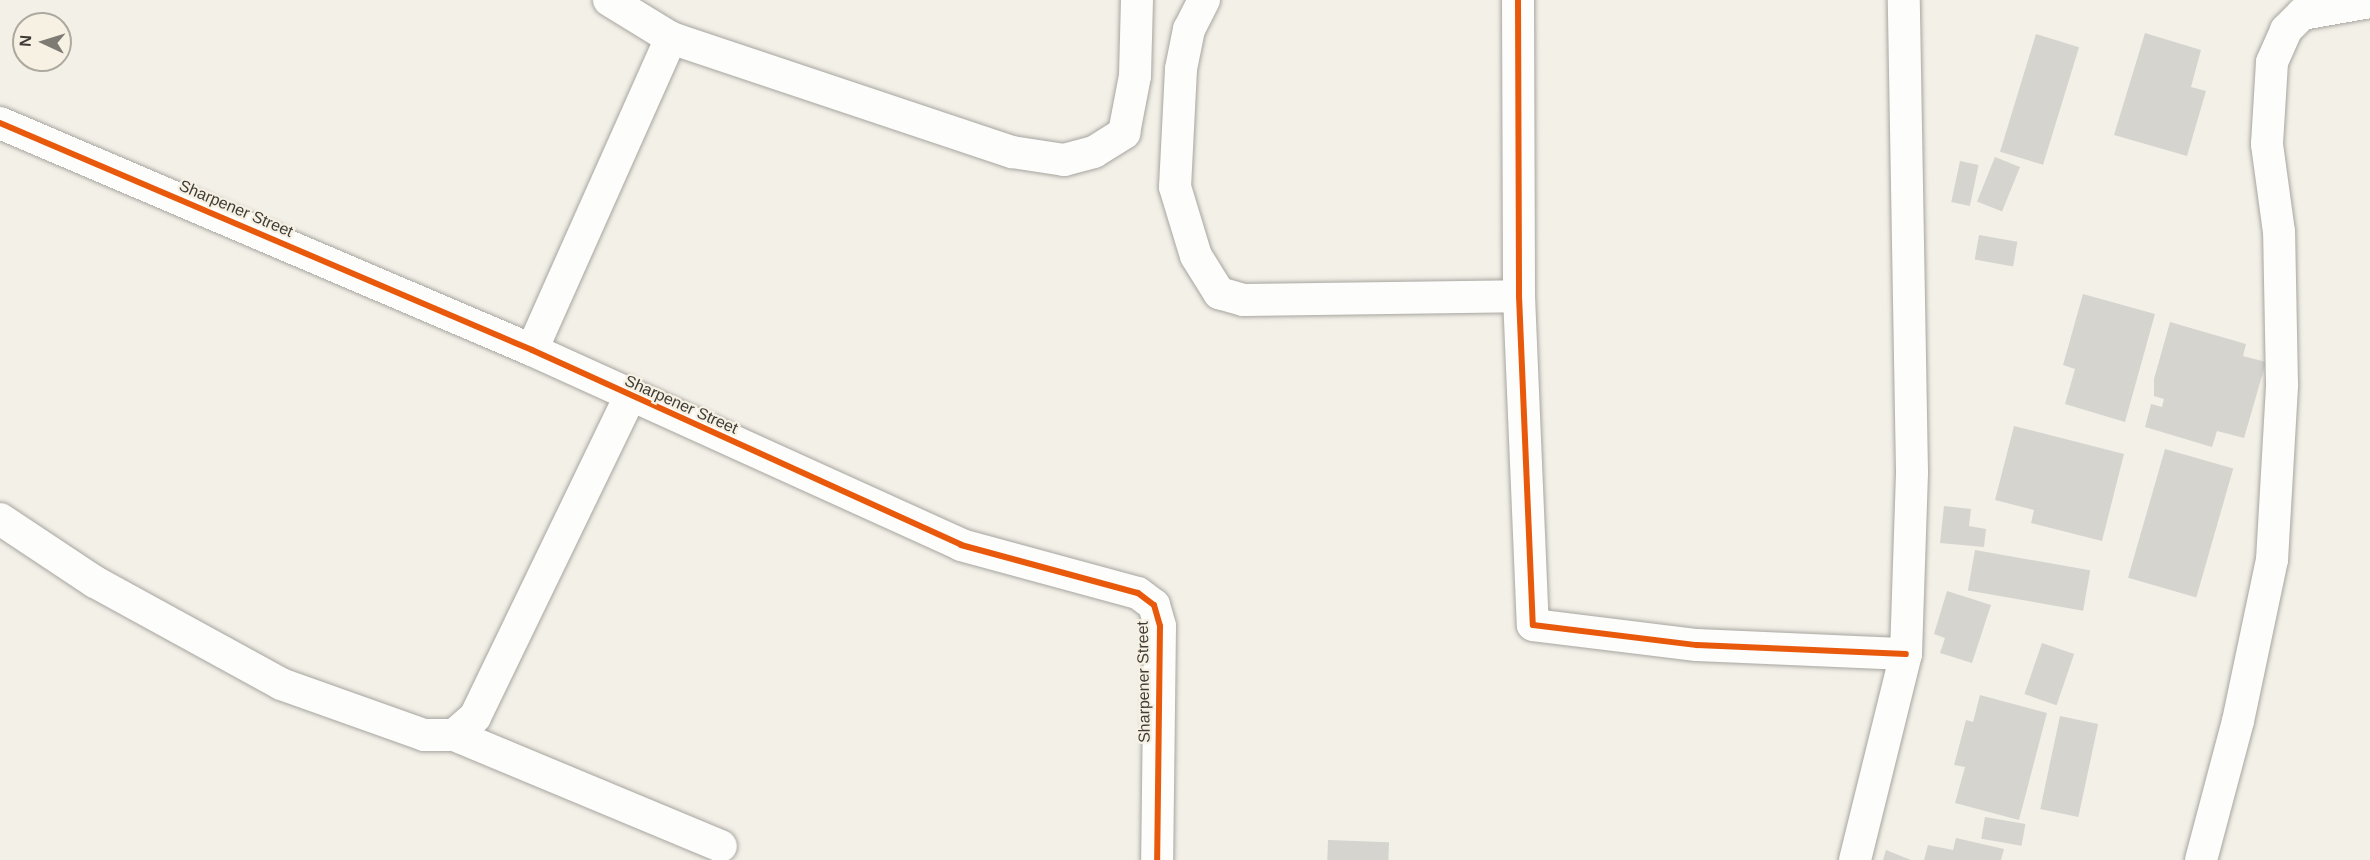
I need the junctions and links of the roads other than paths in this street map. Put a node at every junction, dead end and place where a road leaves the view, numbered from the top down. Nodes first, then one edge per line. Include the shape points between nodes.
1 (609, 0) edge
2 (1137, 0) edge
3 (1204, 0) edge
4 (1518, 0) edge
5 (1904, 0) edge
6 (2370, 2) edge
7 (671, 38) junction
8 (0, 123) edge
9 (1519, 296) junction
10 (532, 350) junction
11 (630, 397) junction
12 (0, 519) edge
13 (1906, 654) junction
14 (454, 735) junction
15 (721, 846) dead end
16 (1157, 860) edge
17 (1855, 860) edge
18 (2201, 860) edge

1 - 7 street
2 - 7 street via 1135,76 1124,133 1094,152 1064,160 1012,152
3 - 9 street via 1189,29 1181,69 1175,188 1196,256 1219,293 1243,300
4 - 9 street
5 - 13 street via 1912,472
6 - 18 street via 2302,14 2286,30 2272,62 2267,144 2279,232 2282,384 2272,560 2238,722
7 - 10 street
8 - 10 street, Sharpener Street
9 - 13 street via 1533,625 1696,645
10 - 11 street, Sharpener Street
11 - 14 street via 475,717
11 - 16 street, Sharpener Street via 961,545 1113,585 1154,605 1160,626
12 - 14 street via 95,582 281,684 424,735
13 - 17 street
14 - 15 street

